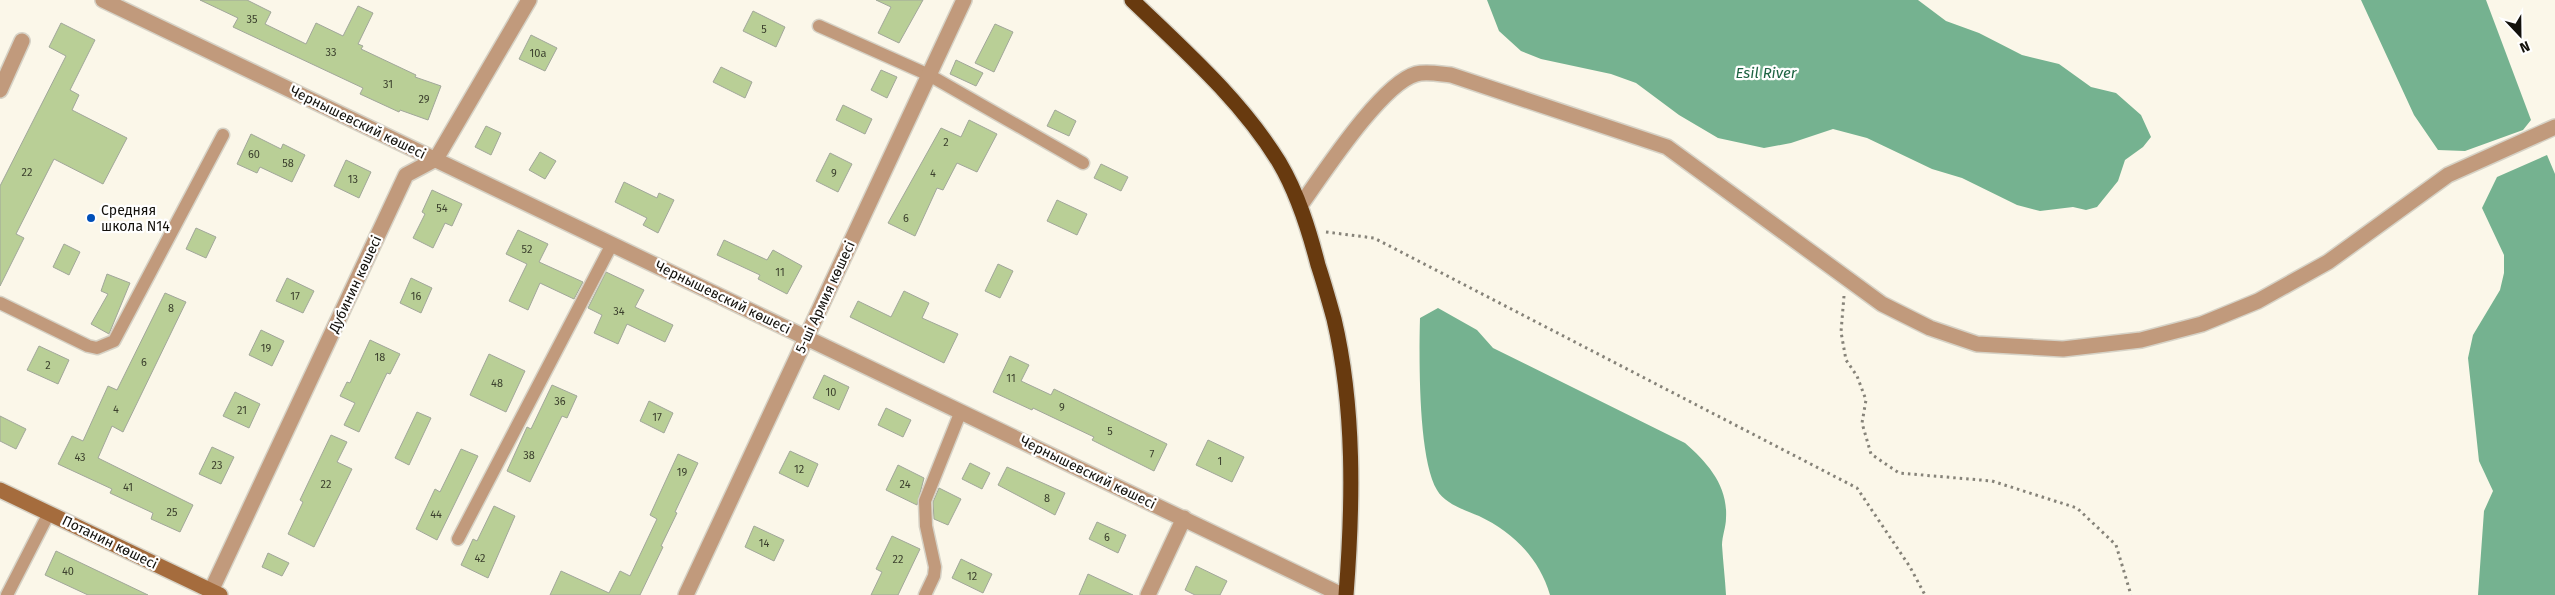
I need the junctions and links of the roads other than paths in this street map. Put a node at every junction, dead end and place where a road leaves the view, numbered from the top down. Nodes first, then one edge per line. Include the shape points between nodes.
1 (103, 0) edge
2 (529, 0) edge
3 (964, 0) edge
4 (1132, 0) edge
5 (819, 26) dead end
6 (22, 41) dead end
7 (929, 75) junction
8 (0, 90) edge
9 (2553, 128) edge
10 (223, 135) dead end
11 (436, 159) junction
12 (1083, 163) dead end
13 (1300, 206) junction
14 (612, 244) junction
15 (0, 303) edge
16 (806, 337) junction
17 (961, 411) junction
18 (0, 490) edge
19 (49, 513) junction
20 (1184, 518) junction
21 (458, 539) dead end
22 (215, 593) edge
23 (7, 595) edge
24 (686, 595) edge
25 (925, 595) edge
26 (1148, 595) edge
27 (1342, 595) edge
28 (1346, 595) edge

1 - 11 street, Чернышевский көшесі
2 - 11 street
3 - 7 street, 5-ші Армия көшесі
4 - 13 highway via 1202,68 1257,130 1280,164
5 - 7 lane
6 - 8 street
7 - 12 lane
7 - 16 street, 5-ші Армия көшесі
9 - 13 street via 2448,175 2328,262 2258,301 2202,324 2141,340 2063,349 1977,344 1930,328 1882,304 1667,147 1450,75 1417,73 1379,99
10 - 15 lane via 114,342 97,348 88,346
11 - 14 street, Чернышевский көшесі
11 - 22 street, Дубинин көшесі via 406,175
13 - 28 highway via 1334,321 1347,401 1351,538
14 - 16 street, Чернышевский көшесі
14 - 21 lane
16 - 17 street, Чернышевский көшесі
16 - 24 street, 5-ші Армия көшесі
17 - 20 street, Чернышевский көшесі
17 - 25 lane via 925,502 926,526 935,567
18 - 19 main road, Потанин көшесі
19 - 22 main road, Потанин көшесі
19 - 23 lane
20 - 26 street
20 - 27 street, Чернышевский көшесі

